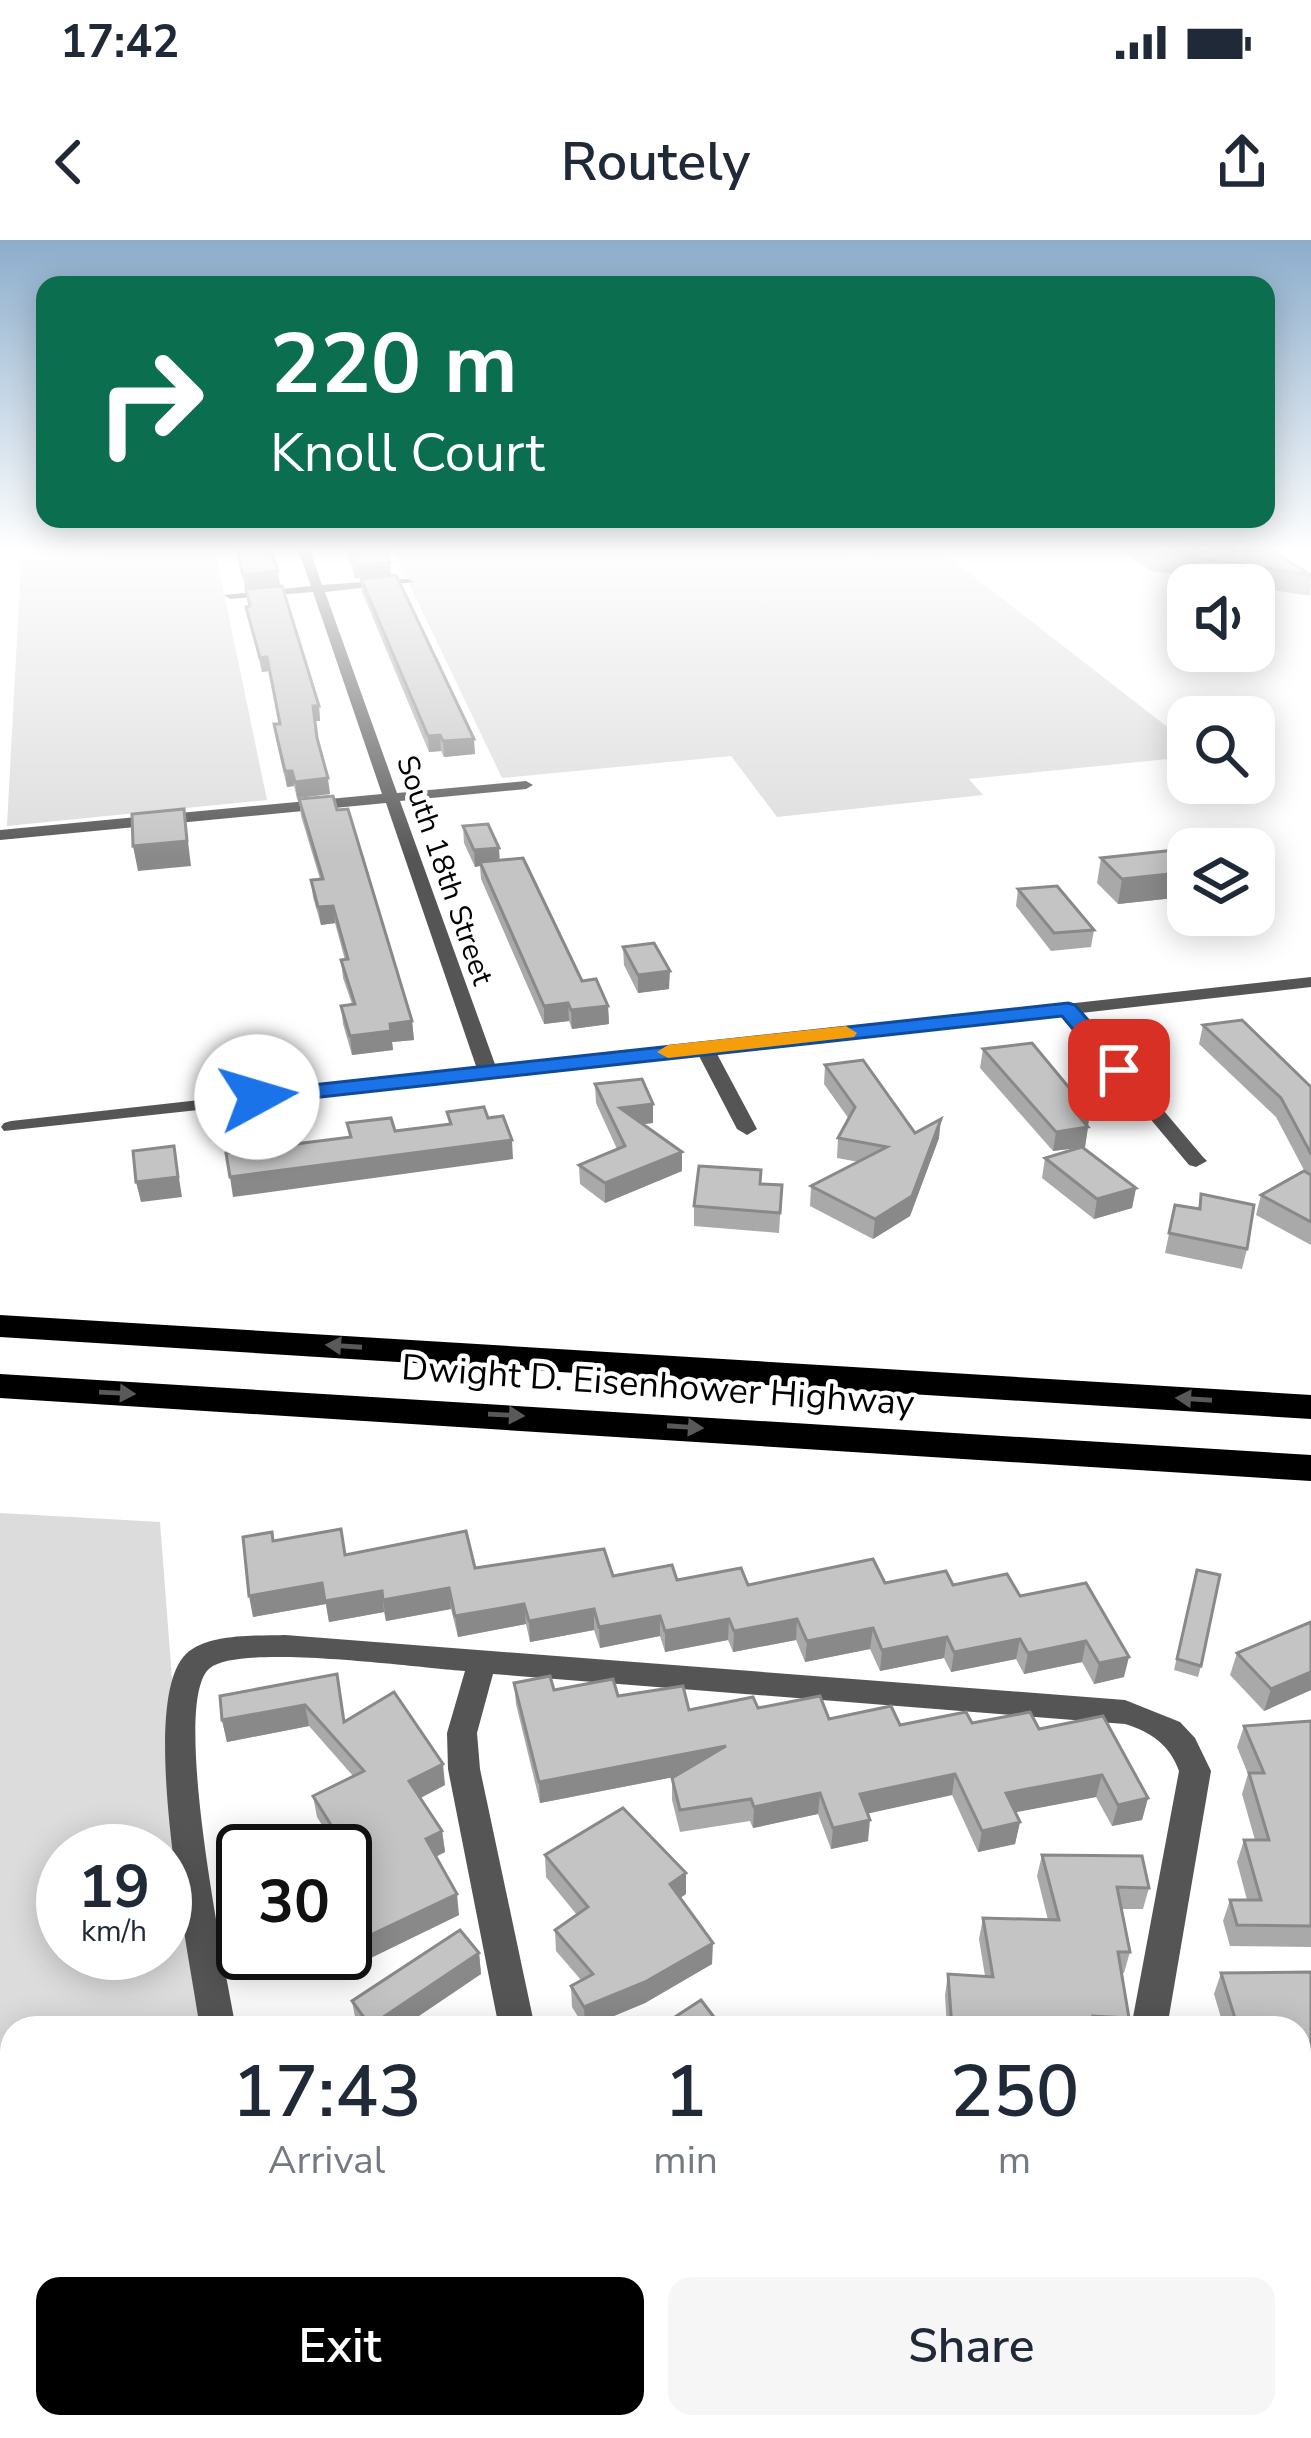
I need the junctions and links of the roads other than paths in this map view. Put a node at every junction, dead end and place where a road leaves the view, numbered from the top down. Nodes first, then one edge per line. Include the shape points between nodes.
1 (340, 653) edge
2 (526, 784) dead end
3 (390, 797) junction
4 (0, 835) edge
5 (1311, 982) edge
6 (1068, 1009) junction
7 (704, 1048) junction
8 (488, 1072) junction
9 (11, 1127) dead end
10 (747, 1129) dead end
11 (1196, 1161) dead end
12 (0, 1326) edge
13 (0, 1386) edge
14 (1311, 1406) edge
15 (1311, 1468) edge
16 (482, 1662) junction
17 (216, 2016) edge
18 (515, 2016) edge
19 (1152, 2016) edge

1 - 3 street, South 18th Street
2 - 3 street
3 - 4 street
3 - 8 street, South 18th Street
5 - 6 street
6 - 7 street
6 - 11 street
7 - 8 street
7 - 10 street
8 - 9 street
14 -> 12 highway, Dwight D. Eisenhower Highway
13 -> 15 highway, Dwight D. Eisenhower Highway
16 - 17 street via 285,1646 196,1661 182,1682 177,1715 179,1783
16 - 18 street via 462,1733 464,1769
16 - 19 street via 1125,1712 1161,1722 1188,1750 1195,1772

